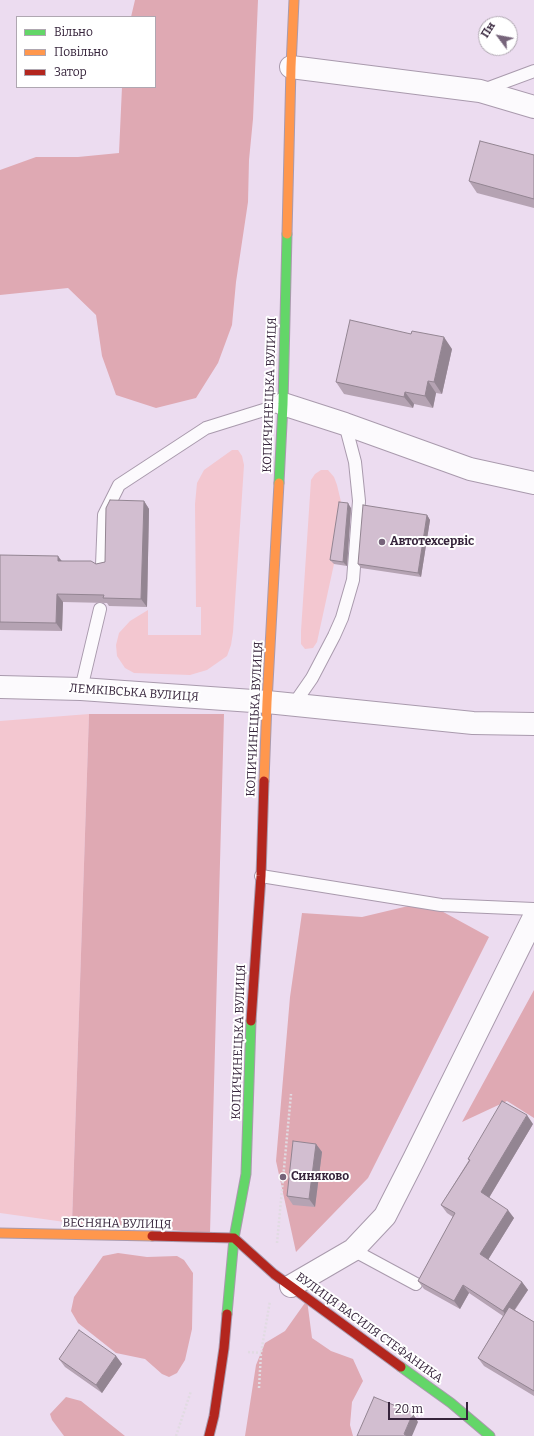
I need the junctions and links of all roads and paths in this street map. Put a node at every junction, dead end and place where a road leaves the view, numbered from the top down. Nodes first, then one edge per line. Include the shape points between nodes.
1 (294, 0) edge
2 (291, 66) junction
3 (534, 71) edge
4 (480, 91) junction
5 (534, 107) edge
6 (283, 404) junction
7 (345, 424) junction
8 (534, 483) edge
9 (102, 565) edge
10 (100, 609) dead end
11 (0, 687) edge
12 (81, 690) junction
13 (268, 702) junction
14 (294, 704) junction
15 (534, 724) edge
16 (261, 876) junction
17 (534, 909) edge
18 (534, 917) edge
19 (0, 1233) edge
20 (234, 1238) junction
21 (353, 1250) junction
22 (416, 1284) dead end
23 (291, 1286) junction
24 (243, 1352) dead end
25 (261, 1353) dead end
26 (209, 1436) edge
27 (490, 1436) edge

1 - 2 main road, КОПИЧИНЕЦЬКА ВУЛИЦЯ
2 - 4 street
2 - 6 main road, КОПИЧИНЕЦЬКА ВУЛИЦЯ
3 - 4 lane
4 - 5 street
6 - 7 street
6 - 9 lane via 206,428 119,485 104,515
6 - 13 main road, КОПИЧИНЕЦЬКА ВУЛИЦЯ
7 - 8 street via 470,469
7 - 14 lane via 355,462 360,501 353,580 334,636 312,678
10 - 12 lane
11 - 12 street, ЛЕМКІВСЬКА ВУЛИЦЯ
12 - 13 street, ЛЕМКІВСЬКА ВУЛИЦЯ
13 - 14 street, ЛЕМКІВСЬКА ВУЛИЦЯ
13 - 16 main road, КОПИЧИНЕЦЬКА ВУЛИЦЯ
14 - 15 street, ЛЕМКІВСЬКА ВУЛИЦЯ via 473,723
16 - 17 lane via 441,905
16 - 20 main road, КОПИЧИНЕЦЬКА ВУЛИЦЯ via 252,995 246,1174
18 - 21 street via 385,1216
19 - 20 main road, ВЕСНЯНА ВУЛИЦЯ
20 - 23 main road, ВУЛИЦЯ ВАСИЛЯ СТЕФАНИКА
20 - 26 main road, КОПИЧИНЕЦЬКА ВУЛИЦЯ via 224,1348
21 - 22 lane
21 - 23 street
23 - 27 main road, ВУЛИЦЯ ВАСИЛЯ СТЕФАНИКА via 451,1403
24 - 25 path

